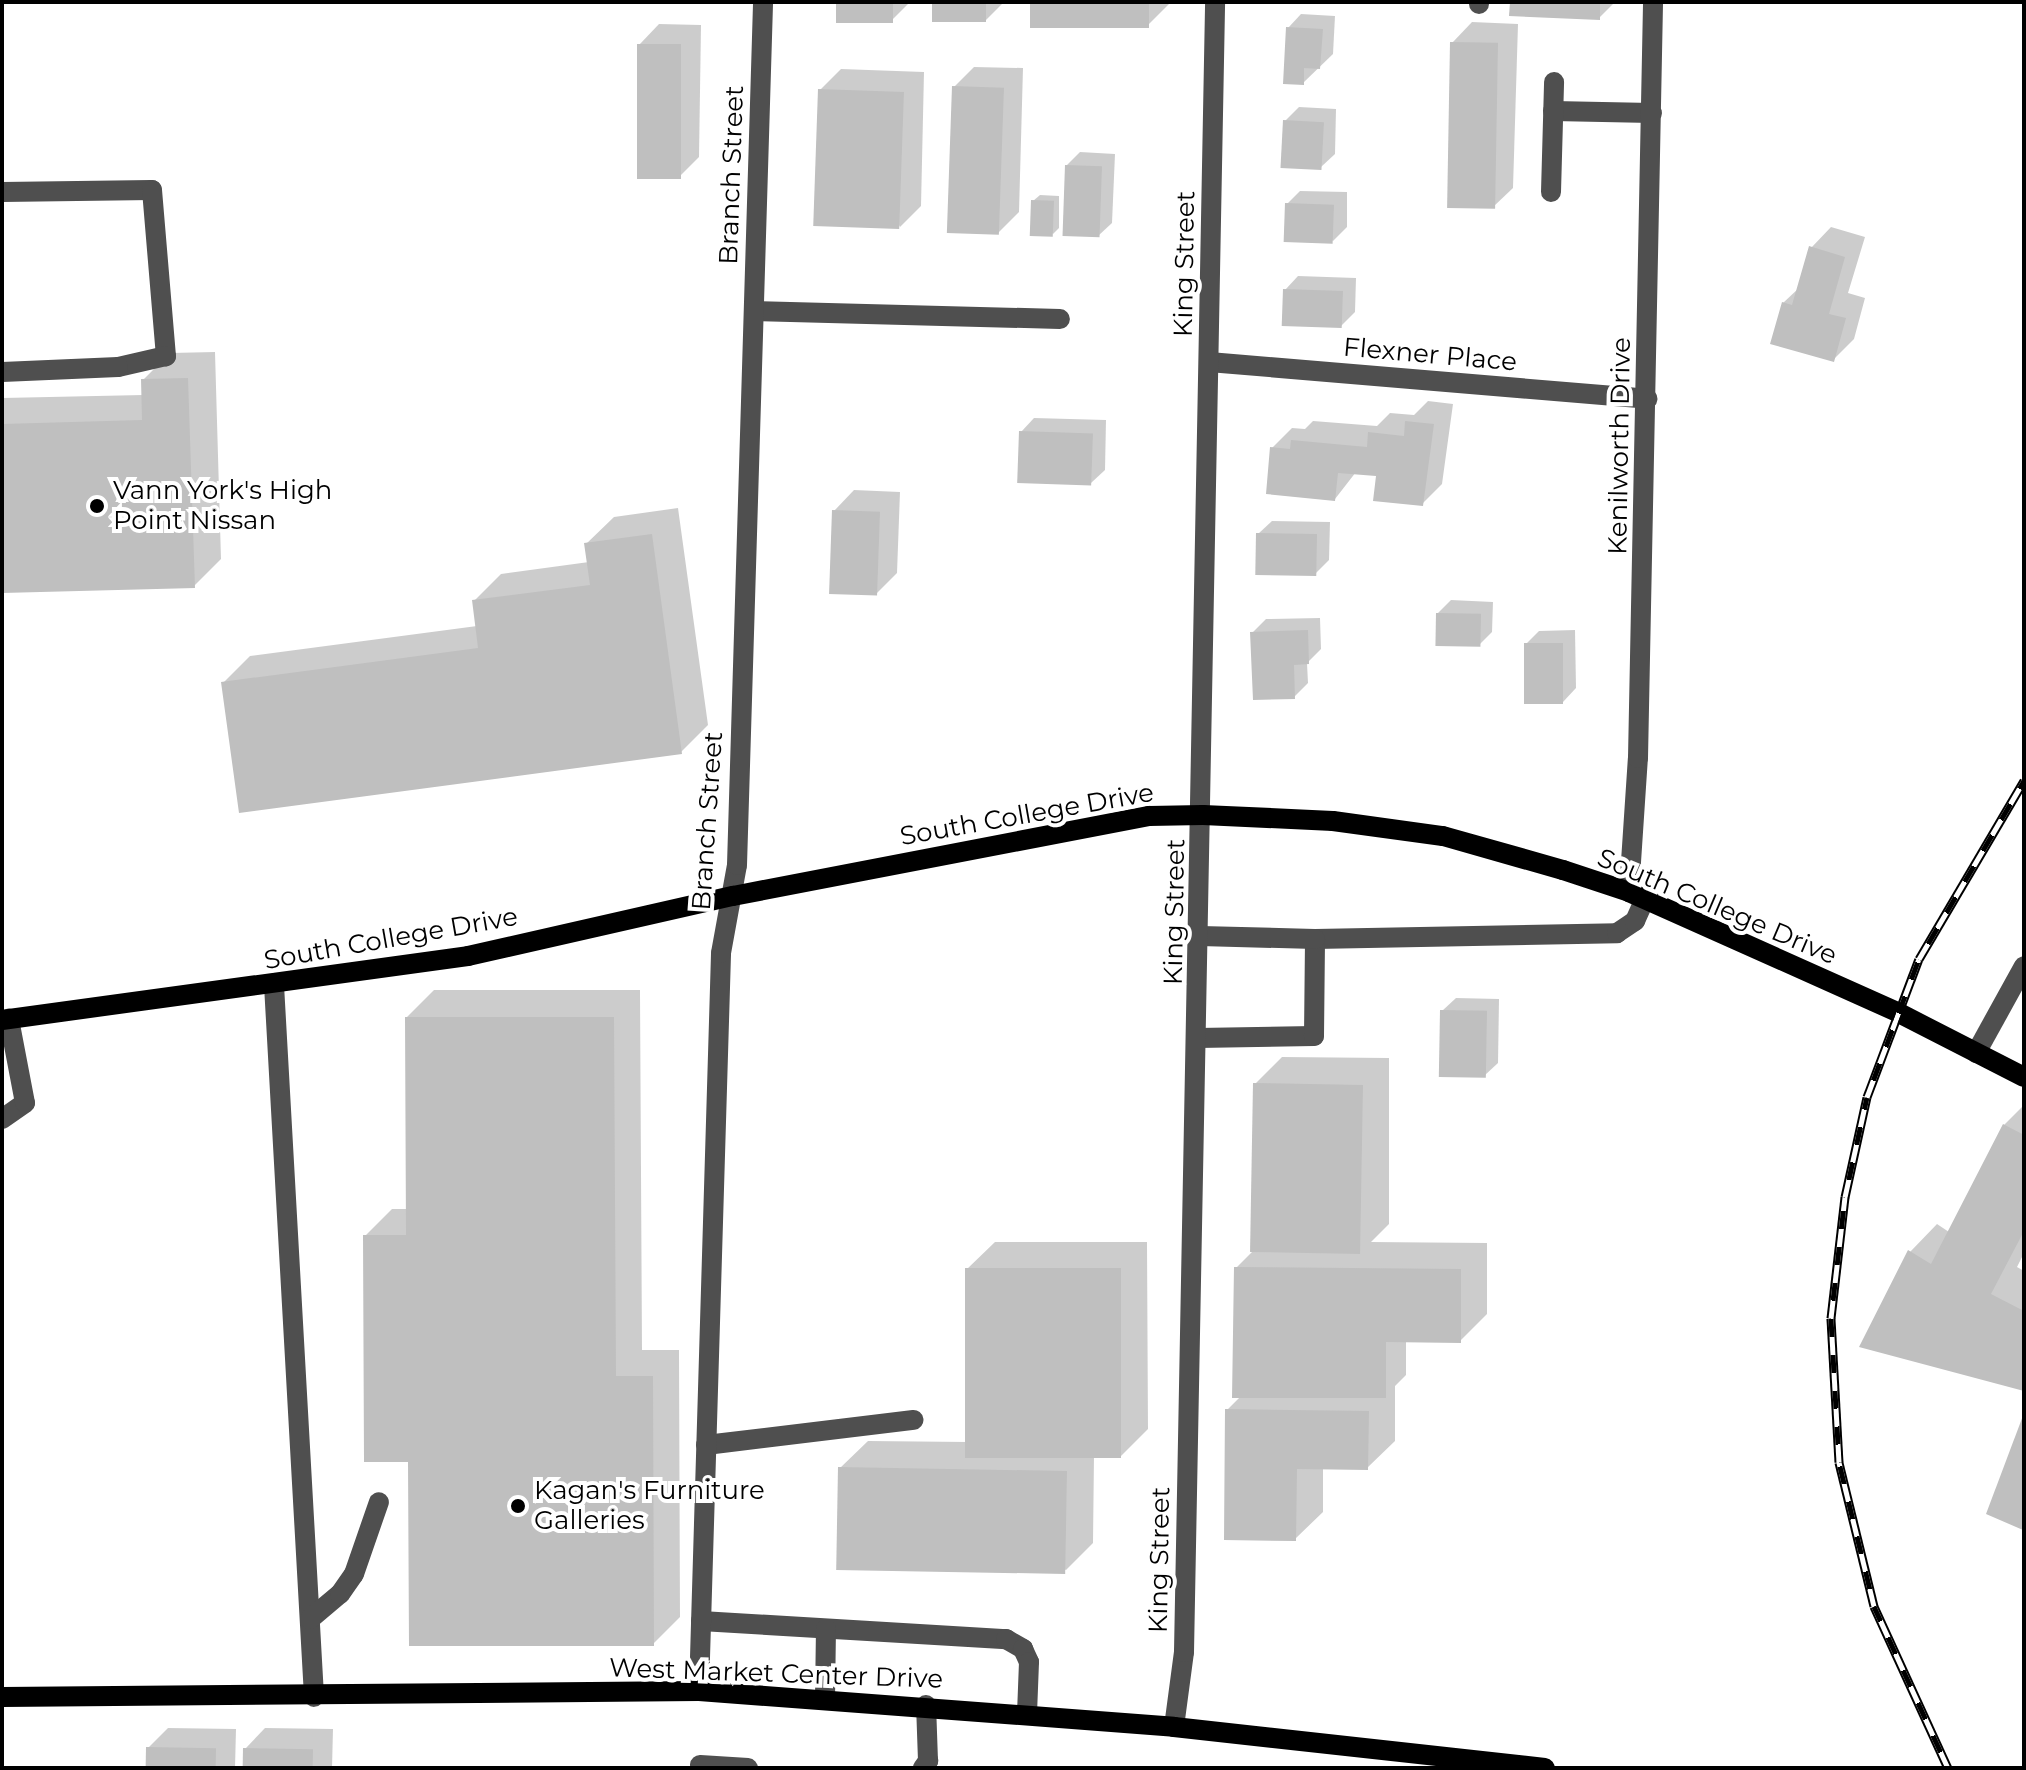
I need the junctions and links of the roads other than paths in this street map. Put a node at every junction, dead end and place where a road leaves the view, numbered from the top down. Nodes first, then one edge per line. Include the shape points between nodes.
1 (763, 2) edge
2 (1215, 2) edge
3 (1653, 2) edge
4 (1554, 82) dead end
5 (1553, 111) junction
6 (1652, 113) junction
7 (2, 192) edge
8 (1551, 192) dead end
9 (754, 311) junction
10 (1060, 319) dead end
11 (1209, 362) junction
12 (2, 372) edge
13 (1647, 399) junction
14 (1203, 815) junction
15 (733, 896) junction
16 (1637, 896) junction
17 (1200, 936) junction
18 (1315, 939) junction
19 (2024, 966) edge
20 (274, 985) junction
21 (6, 1020) edge
22 (1198, 1038) junction
23 (1976, 1053) junction
24 (2024, 1077) edge
25 (2, 1119) edge
26 (913, 1420) dead end
27 (706, 1445) junction
28 (379, 1502) dead end
29 (310, 1619) junction
30 (701, 1621) junction
31 (826, 1629) junction
32 (699, 1691) junction
33 (2, 1697) edge
34 (314, 1697) junction
35 (825, 1699) junction
36 (926, 1705) junction
37 (1027, 1713) junction
38 (1174, 1727) junction
39 (700, 1765) dead end
40 (748, 1768) edge
41 (923, 1768) edge
42 (1545, 1768) edge

1 - 9 street, Branch Street
2 - 11 street, King Street
3 - 6 street, Kenilworth Drive
4 - 5 street
5 - 6 street
5 - 8 street
6 - 13 street, Kenilworth Drive
7 - 12 street via 152,190 166,356 118,367
9 - 10 street
9 - 15 street, Branch Street
11 - 13 street, Flexner Place
11 - 14 street, King Street
13 - 16 street, Kenilworth Drive
14 - 15 main road, South College Drive via 1149,816
14 - 16 main road, South College Drive via 1333,821 1443,836
14 - 17 street, King Street
15 - 20 main road, South College Drive via 468,956
15 - 27 street, Branch Street via 721,953
16 - 18 street via 1635,921 1603,935
16 - 23 main road, South College Drive
17 - 18 street
17 - 22 street, King Street
18 - 22 street via 1314,1036
19 - 23 street
20 - 21 main road, South College Drive
20 - 29 street
21 - 25 street via 25,1103
22 - 38 street, King Street via 1184,1652
23 - 24 main road, South College Drive
26 - 27 street
27 - 30 street, Branch Street
28 - 29 street via 354,1574
29 - 34 street
30 - 31 street
30 - 32 street, Branch Street
31 - 35 street
31 - 37 street via 1006,1639 1023,1649 1029,1662
32 - 34 main road, West Market Center Drive
32 - 35 main road, West Market Center Drive
33 - 34 main road, West Market Center Drive
35 - 36 main road, West Market Center Drive
36 - 37 main road, West Market Center Drive
36 - 41 street via 928,1761
37 - 38 main road, West Market Center Drive
38 - 42 main road, West Market Center Drive
39 - 40 street

